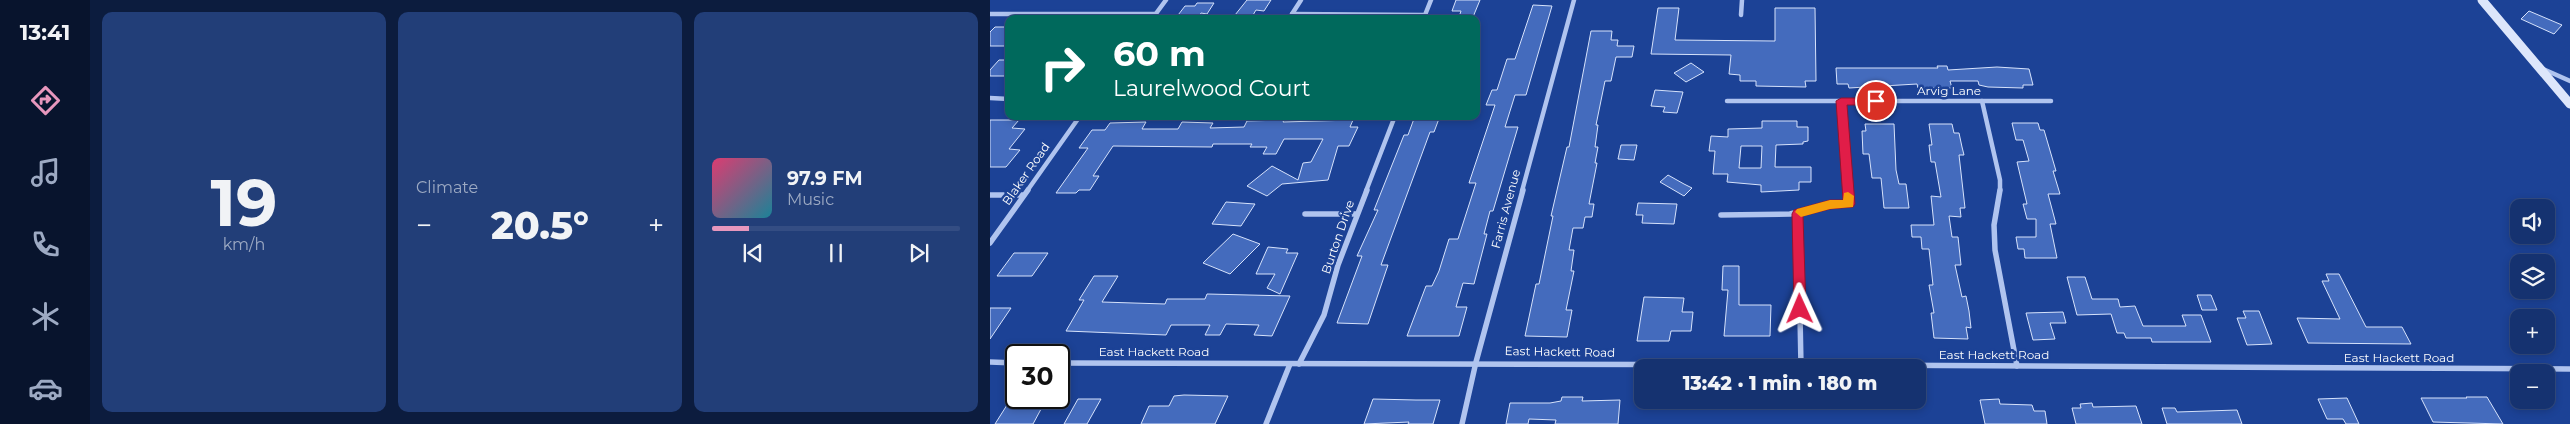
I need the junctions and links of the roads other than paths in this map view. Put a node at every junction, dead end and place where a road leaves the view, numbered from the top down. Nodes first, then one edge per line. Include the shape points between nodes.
1 (1166, 0) edge
2 (1301, 0) edge
3 (1431, 0) edge
4 (1574, 0) edge
5 (1742, 0) edge
6 (2482, 0) edge
7 (990, 14) edge
8 (1155, 14) joint
9 (1741, 15) dead end
10 (2536, 66) junction
11 (2570, 81) edge
12 (990, 98) edge
13 (1005, 99) edge
14 (1727, 101) dead end
15 (1841, 101) junction
16 (2051, 101) dead end
17 (1982, 102) junction
18 (2570, 104) edge
19 (1077, 120) edge
20 (1393, 120) edge
21 (990, 195) edge
22 (1023, 195) junction
23 (1305, 214) dead end
24 (1357, 214) junction
25 (1798, 214) junction
26 (1721, 215) dead end
27 (990, 244) edge
28 (1801, 359) edge
29 (990, 362) edge
30 (1476, 362) junction
31 (1005, 363) edge
32 (1070, 363) edge
33 (1290, 364) junction
34 (1298, 364) junction
35 (1634, 364) edge
36 (1926, 366) edge
37 (2017, 366) junction
38 (2570, 370) edge
39 (1266, 424) edge
40 (1462, 424) edge

1 - 8 street
2 - 3 street via 1292,14 1425,15
4 - 30 street, Farris Avenue
5 - 9 street
6 - 10 street
7 - 8 street
10 - 11 street
10 - 18 street
12 - 13 street
14 - 15 street, Arvig Lane
15 - 17 street, Arvig Lane
15 - 25 street via 1849,204 1830,204
16 - 17 street, Arvig Lane
17 - 37 street via 2000,180 1994,224 1995,250
19 - 22 street, Blaker Road
20 - 24 street, Burton Drive
21 - 22 street
22 - 27 street, Blaker Road
23 - 24 street
24 - 34 street, Burton Drive via 1324,314
25 - 26 street
25 - 28 street
29 - 31 street
30 - 34 street, East Hackett Road
30 - 35 street, East Hackett Road
30 - 40 street, Farris Avenue
32 - 33 street, East Hackett Road
33 - 34 street, East Hackett Road
33 - 39 street
36 - 37 street, East Hackett Road
37 - 38 street, East Hackett Road

